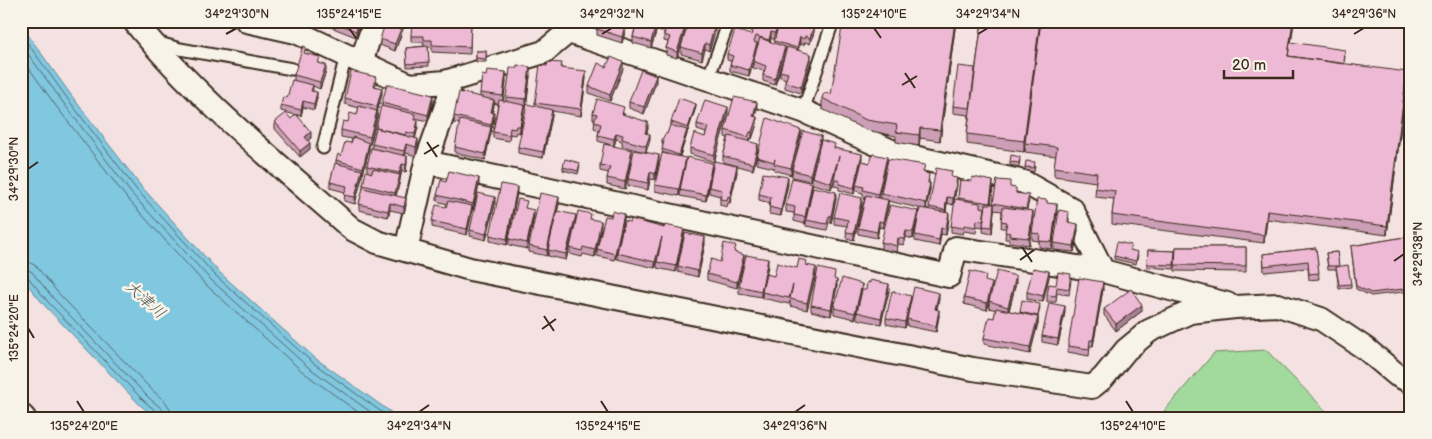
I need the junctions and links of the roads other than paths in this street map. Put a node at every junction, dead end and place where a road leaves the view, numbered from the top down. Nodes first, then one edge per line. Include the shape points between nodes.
1 (134, 21) edge
2 (247, 21) edge
3 (375, 21) edge
4 (729, 21) edge
5 (833, 21) edge
6 (575, 27) edge
7 (149, 40) junction
8 (354, 59) junction
9 (292, 69) dead end
10 (708, 79) junction
11 (445, 82) junction
12 (803, 111) junction
13 (323, 148) dead end
14 (426, 162) junction
15 (406, 250) junction
16 (1103, 271) junction
17 (1235, 307) junction
18 (1411, 382) edge

1 - 7 street
2 - 8 street via 296,32
3 - 8 street
4 - 10 lane
5 - 12 lane
6 - 10 street
6 - 11 street via 544,52
7 - 9 lane via 180,49
7 - 15 street via 220,112 352,229 377,242
8 - 11 street via 410,85
8 - 13 lane
10 - 12 street
11 - 14 street via 450,95
12 - 16 street via 896,153 1024,182 1072,209
14 - 15 street
14 - 16 street via 949,276 956,248
15 - 17 street via 470,269 761,328 973,369 1092,387 1126,350 1149,331 1190,312
16 - 17 street
17 - 18 street via 1278,306 1321,319

